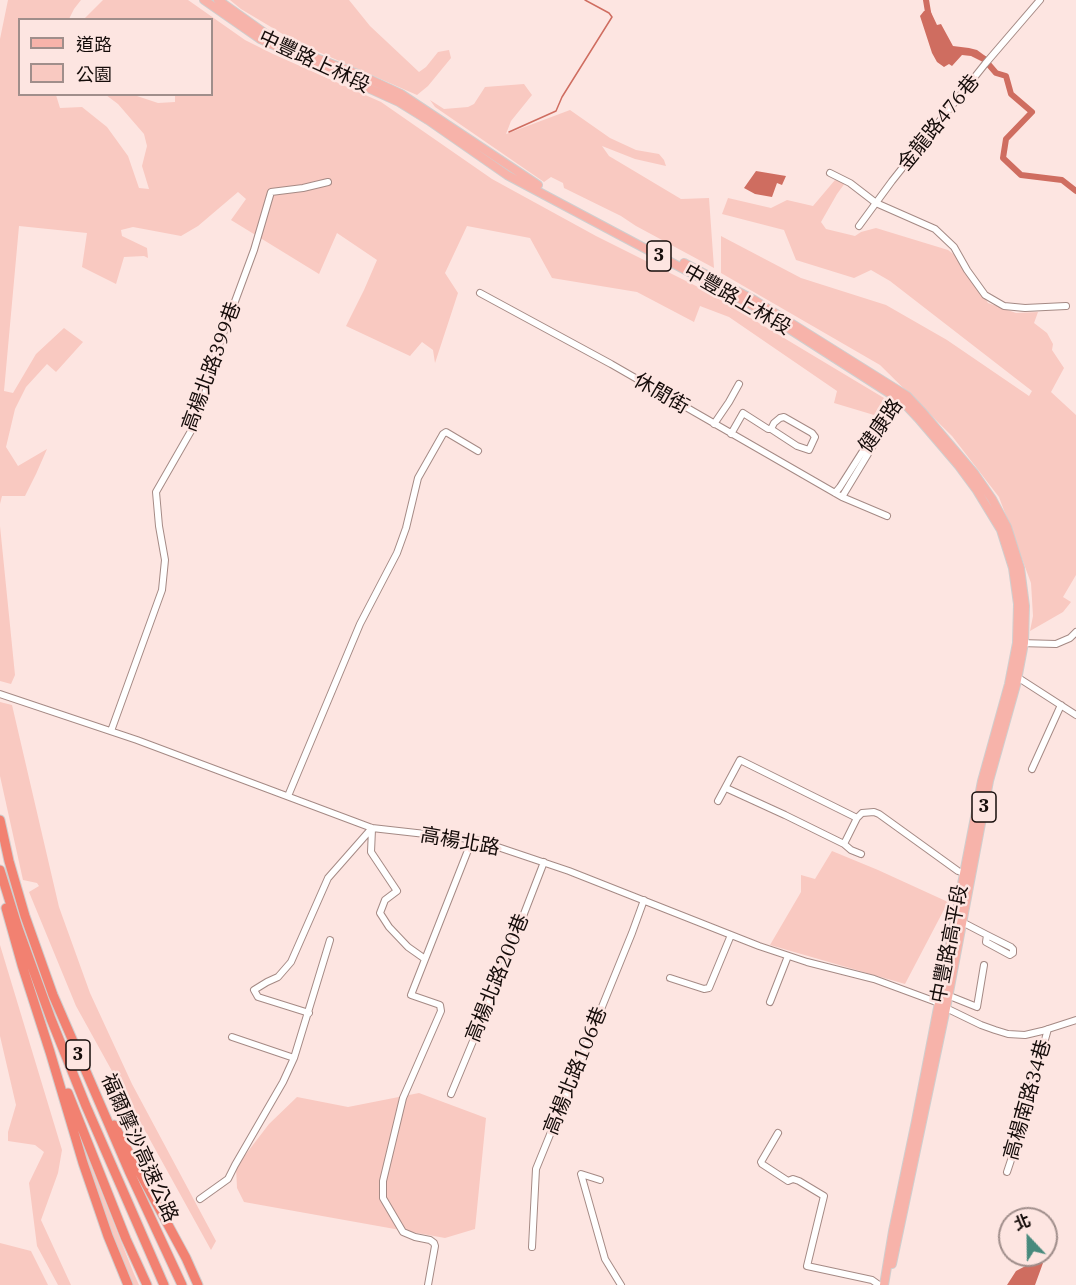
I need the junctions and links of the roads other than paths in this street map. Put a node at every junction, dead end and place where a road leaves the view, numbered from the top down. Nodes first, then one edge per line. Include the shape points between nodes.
1 (204, 0) edge
2 (218, 0) edge
3 (1040, 0) edge
4 (830, 173) dead end
5 (328, 182) dead end
6 (876, 202) junction
7 (859, 226) dead end
8 (480, 293) dead end
9 (1066, 306) dead end
10 (739, 384) dead end
11 (899, 397) junction
12 (714, 424) junction
13 (771, 429) junction
14 (731, 434) junction
15 (477, 451) dead end
16 (834, 493) junction
17 (842, 497) junction
18 (887, 516) dead end
19 (1022, 605) joint
20 (1076, 632) edge
21 (1020, 643) junction
22 (1014, 675) junction
23 (0, 693) edge
24 (1061, 705) junction
25 (1076, 715) edge
26 (111, 731) junction
27 (1032, 769) dead end
28 (726, 788) junction
29 (288, 796) junction
30 (718, 801) dead end
31 (860, 815) junction
32 (0, 820) edge
33 (372, 828) junction
34 (472, 840) junction
35 (844, 844) junction
36 (861, 854) dead end
37 (544, 862) junction
38 (0, 870) edge
39 (967, 874) junction
40 (0, 882) edge
41 (644, 900) junction
42 (962, 922) junction
43 (730, 935) junction
44 (987, 935) dead end
45 (330, 940) dead end
46 (788, 956) junction
47 (425, 959) junction
48 (984, 964) dead end
49 (670, 978) dead end
50 (947, 994) junction
51 (770, 1002) dead end
52 (942, 1006) junction
53 (309, 1013) junction
54 (1076, 1020) edge
55 (1048, 1029) junction
56 (232, 1037) dead end
57 (50, 1052) junction
58 (294, 1058) junction
59 (88, 1077) junction
60 (451, 1094) dead end
61 (778, 1133) dead end
62 (1007, 1172) dead end
63 (600, 1180) dead end
64 (200, 1199) dead end
65 (532, 1246) dead end
66 (883, 1283) edge
67 (128, 1285) edge
68 (147, 1285) edge
69 (164, 1285) edge
70 (182, 1285) edge
71 (198, 1285) edge
72 (428, 1285) edge
73 (621, 1285) edge

1 - 11 main road, 中豐路上林段 / 3 via 260,39 399,102 507,174 755,308
2 - 11 main road, 中豐路上林段 / 3 via 297,51 401,93 534,183 754,300
3 - 6 street, 金龍路476巷
4 - 6 street
5 - 26 street, 高楊北路399巷 via 271,192 191,431 156,492 165,560 162,590
6 - 7 street, 金龍路476巷
6 - 9 street via 934,230 954,247 985,295 1005,306
8 - 12 street, 休閒街
10 - 12 street
11 - 16 street, 健康路
11 - 17 street, 健康路
11 - 19 main road, 中豐路上林段 / 3 via 907,396 923,413 971,476 1001,530
12 - 14 street, 休閒街
13 - 13 street via 809,450 815,437 784,417
13 - 14 street via 743,413
14 - 16 street, 休閒街
15 - 29 street via 446,432 418,478 397,553 360,624
16 - 17 street, 休閒街
17 - 18 street, 休閒街
19 - 21 main road, 中豐路高平段 / 3
20 - 21 street via 1056,644
21 - 22 main road, 中豐路高平段 / 3
22 - 24 street
22 - 39 main road, 中豐路高平段 / 3 via 982,781
23 - 26 street, 高楊北路
24 - 25 street
24 - 27 street
26 - 29 street, 高楊北路
28 - 30 street
28 - 31 street via 740,760
28 - 35 street
29 - 33 street, 高楊北路
31 - 35 street
31 - 39 street via 879,814
32 - 59 highway, 福爾摩沙高速公路 / 3 via 9,861 53,995
33 - 34 street, 高楊北路
33 - 47 street via 371,852 398,891 385,900 380,914 408,947
33 - 53 street via 327,878 291,962 278,977 254,990 258,997
34 - 37 street, 高楊北路
34 - 47 street
35 - 36 street
37 - 41 street, 高楊北路
37 - 60 street, 高楊北路200巷
38 - 69 highway, 福爾摩沙高速公路 / 3 via 51,1019
39 - 42 main road, 中豐路高平段 / 3
39 - 52 main road, 中豐路高平段 / 3
40 - 57 highway
41 - 43 street, 高楊北路
41 - 65 street, 高楊北路106巷 via 536,1169
42 - 44 street
42 - 50 main road, 中豐路高平段 / 3
43 - 46 street, 高楊北路
43 - 49 street via 710,988
45 - 53 street
46 - 51 street
46 - 52 street, 高楊北路 via 874,979
47 - 72 street via 411,994 440,1005 441,1011 403,1098 383,1181 383,1197 403,1232 434,1243
48 - 50 street via 977,1007
50 - 52 main road, 中豐路高平段 / 3
52 - 55 street, 高楊北路 via 1008,1034 1025,1035
52 - 66 main road, 中豐路高平段 / 3
53 - 58 street
54 - 55 street, 高楊北路
55 - 62 street, 高楊南路34巷
56 - 58 street
57 - 67 highway via 104,1225
57 - 68 highway
58 - 64 street via 228,1179
59 - 70 highway, 福爾摩沙高速公路 / 3
59 - 71 highway
61 - 66 street via 762,1164 824,1197 807,1266
63 - 73 street via 581,1174 605,1260

